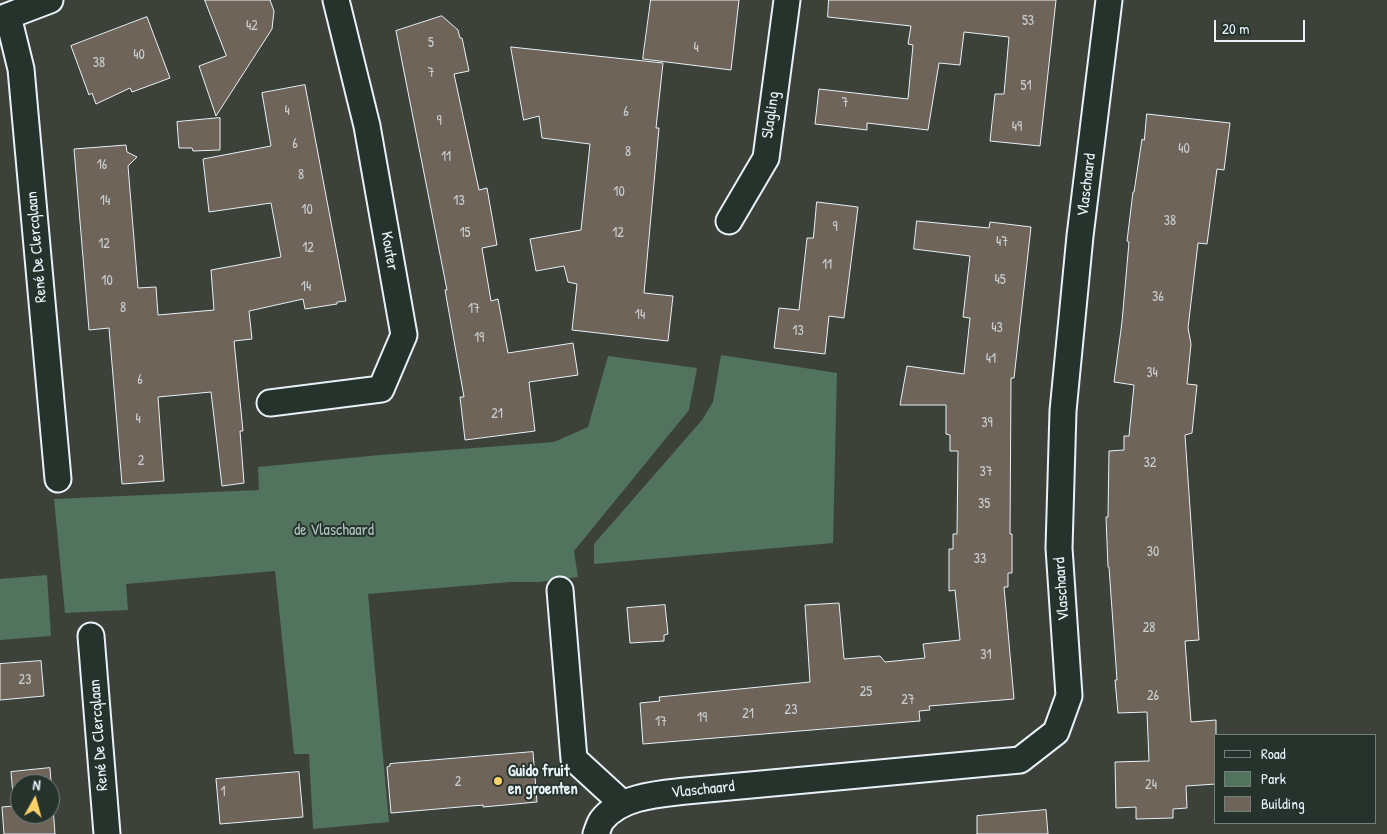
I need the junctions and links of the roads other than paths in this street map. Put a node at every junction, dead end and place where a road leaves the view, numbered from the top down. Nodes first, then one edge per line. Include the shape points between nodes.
1 (50, 0) edge
2 (336, 0) edge
3 (787, 0) edge
4 (1110, 0) edge
5 (4, 18) edge
6 (729, 222) dead end
7 (270, 403) dead end
8 (58, 479) dead end
9 (560, 590) dead end
10 (91, 636) dead end
11 (623, 804) junction
12 (107, 834) edge
13 (596, 834) edge

1 - 5 street
2 - 7 street, Kouter via 367,126 404,334 381,389
3 - 6 street, Slagling via 766,158
4 - 11 street, Vlaschaard via 1062,411 1059,548 1069,696 1056,732 1020,760 686,791
5 - 8 street, René De Clercqlaan via 21,70
9 - 11 street via 574,759
10 - 12 street, René De Clercqlaan
11 - 13 street, Vlaschaard via 600,821

